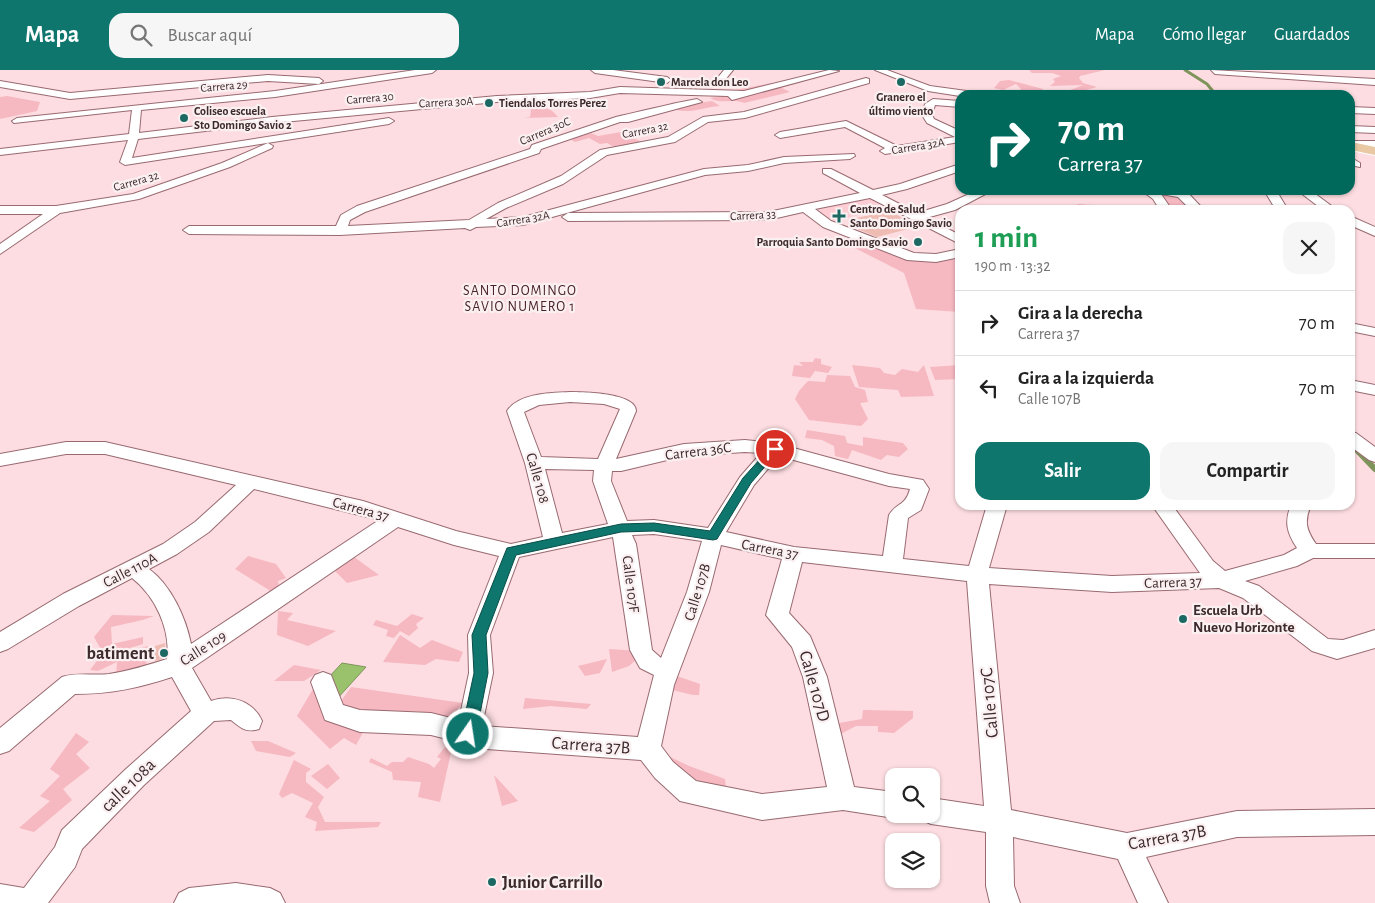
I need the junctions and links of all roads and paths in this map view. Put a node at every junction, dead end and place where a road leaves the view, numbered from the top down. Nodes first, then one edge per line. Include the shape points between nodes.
1 (432, 70) edge
2 (595, 70) edge
3 (729, 70) edge
4 (879, 70) edge
5 (1343, 70) edge
6 (1215, 71) edge
7 (840, 73) edge
8 (1375, 74) edge
9 (278, 77) joint
10 (386, 78) junction
11 (1375, 82) edge
12 (885, 83) dead end
13 (0, 84) edge
14 (332, 86) junction
15 (928, 88) junction
16 (954, 92) joint
17 (111, 94) junction
18 (744, 94) junction
19 (395, 99) junction
20 (497, 99) junction
21 (955, 103) edge
22 (955, 104) edge
23 (137, 107) junction
24 (273, 107) junction
25 (502, 110) dead end
26 (1355, 110) edge
27 (97, 111) junction
28 (1375, 111) edge
29 (452, 114) dead end
30 (17, 121) dead end
31 (846, 124) joint
32 (1355, 129) edge
33 (1375, 130) edge
34 (955, 133) edge
35 (780, 135) dead end
36 (134, 136) junction
37 (955, 140) edge
38 (271, 141) junction
39 (1375, 144) edge
40 (1355, 145) edge
41 (1355, 146) edge
42 (896, 149) junction
43 (1375, 151) edge
44 (0, 152) edge
45 (876, 153) dead end
46 (850, 156) dead end
47 (955, 169) edge
48 (827, 171) dead end
49 (871, 194) junction
50 (976, 195) edge
51 (1154, 195) edge
52 (1183, 195) edge
53 (1310, 195) edge
54 (955, 205) edge
55 (955, 205) edge
56 (1163, 205) edge
57 (1193, 205) edge
58 (1324, 205) edge
59 (804, 208) junction
60 (0, 210) edge
61 (56, 210) junction
62 (916, 217) junction
63 (540, 218) junction
64 (1355, 222) edge
65 (470, 226) junction
66 (189, 230) dead end
67 (340, 231) junction
68 (1375, 232) edge
69 (955, 237) edge
70 (0, 250) edge
71 (955, 254) edge
72 (1355, 328) edge
73 (1375, 332) edge
74 (1355, 386) edge
75 (1375, 390) edge
76 (516, 414) joint
77 (1355, 441) edge
78 (775, 449) junction
79 (1375, 456) edge
80 (0, 460) edge
81 (534, 463) junction
82 (604, 465) junction
83 (250, 482) junction
84 (996, 510) edge
85 (1166, 510) edge
86 (1299, 510) edge
87 (396, 518) junction
88 (621, 528) junction
89 (713, 536) junction
90 (555, 543) junction
91 (511, 551) junction
92 (1310, 551) junction
93 (794, 554) junction
94 (1369, 554) edge
95 (892, 564) junction
96 (134, 569) junction
97 (977, 573) junction
98 (1221, 580) junction
99 (1375, 639) edge
100 (0, 643) edge
101 (1320, 645) joint
102 (178, 665) junction
103 (668, 669) junction
104 (323, 682) dead end
105 (205, 714) junction
106 (250, 721) dead end
107 (468, 734) junction
108 (0, 742) edge
109 (648, 749) junction
110 (843, 798) junction
111 (885, 805) edge
112 (940, 812) edge
113 (1000, 821) junction
114 (1375, 822) edge
115 (1127, 847) junction
116 (0, 898) edge
117 (29, 903) edge
118 (189, 903) edge
119 (270, 903) edge
120 (1005, 903) edge
121 (1153, 903) edge

1 - 10 street, Carrera 29
2 - 3 street via 711,85 717,84
4 - 15 street
5 - 8 street
6 - 11 street
7 - 18 street
7 - 65 street, Carrera 32 via 871,81 745,115 706,119 671,140 604,152 561,181 500,205
9 - 14 street via 329,82
9 - 17 street
10 - 14 street, Carrera 29
10 - 19 street
12 - 15 street
13 - 17 street via 62,96
14 - 24 street, Carrera 29
15 - 16 street
16 - 21 street via 948,98
17 - 27 street
18 - 20 street, Carrera 30 via 620,90 590,95
18 - 67 street, Carrera 30C via 666,106 536,147 535,151 510,160 360,210 345,218
19 - 20 street, Carrera 30
19 - 24 street, Carrera 30
20 - 25 street
22 - 34 street via 933,102 927,115 930,121
23 - 24 street, Carrera 29
23 - 27 street, Carrera 29
23 - 36 street
24 - 36 street, Carrera 30
24 - 38 street via 268,132
26 - 28 street
27 - 30 street, Carrera 29
29 - 38 street, Carrera 30A via 391,119
31 - 35 street
31 - 42 street
32 - 33 street
36 - 38 street, Carrera 30A via 125,162
36 - 44 street, Carrera 30
37 - 42 street, Carrera 32A
38 - 61 street, Carrera 32 via 254,154 135,197
39 - 40 street
41 - 43 main road
42 - 45 street, Carrera 32A
46 - 63 street, Carrera 32A via 784,160 748,168 704,172
47 - 49 street, Carrera 33 via 903,187
48 - 49 street
49 - 59 street, Carrera 33
49 - 62 street
50 - 55 street
51 - 56 street
52 - 57 street
53 - 58 street
54 - 62 street
59 - 63 street, Carrera 33 via 746,217
59 - 71 street via 831,226 918,258
60 - 61 street, Carrera 32
61 - 70 street
62 - 69 street
63 - 65 street, Carrera 32A
64 - 68 street
65 - 67 street, Carrera 32A
66 - 67 street, Carrera 32A
72 - 73 street
74 - 75 street
76 - 81 street, Calle 108
76 - 82 street, Calle 107F via 518,407 557,398 600,398 628,406
77 - 79 street
78 - 82 street, Carrera 36C via 713,447 684,450 626,464
78 - 89 street, Calle 107B via 747,481
78 - 95 street, Carrera 36C via 919,486 914,506 899,515
80 - 83 street, Carrera 37 via 66,448 105,448
81 - 82 street, Carrera 36C
81 - 90 street, Calle 108
82 - 88 street, Calle 107F via 602,481
83 - 87 street, Carrera 37
83 - 96 street, Calle 110A via 202,527
84 - 97 street, Calle 107C
85 - 98 street via 1206,566
86 - 92 street via 1295,518 1298,533
87 - 91 street, Carrera 37 via 454,538
87 - 102 street, Calle 109
88 - 89 street, Carrera 37 via 654,527
88 - 90 street, Carrera 37
88 - 103 street, Calle 107F via 644,659
89 - 93 street, Carrera 37
89 - 103 street, Calle 107B via 698,592
90 - 91 street, Carrera 37
91 - 107 street via 479,635 481,673
92 - 94 street, Carrera 37
92 - 98 street, Carrera 37 via 1290,561
93 - 95 street, Carrera 37
93 - 110 street, Calle 107D via 777,615 802,642 815,677
95 - 97 street, Carrera 37
96 - 100 street, Calle 110A via 71,600
96 - 102 street via 153,583 166,606 180,647
97 - 98 street, Carrera 37 via 1024,580 1112,584
97 - 113 street, Calle 107C
98 - 101 street via 1251,592
99 - 101 street via 1333,651
102 - 105 street
102 - 108 street, Calle 109 via 108,684 70,684
103 - 109 street, Calle 107B
104 - 107 street, Carrera 37B via 334,713 360,721 431,724
105 - 106 street via 236,709
105 - 117 street, calle 108a via 72,840 65,857
107 - 109 street, Carrera 37B
109 - 110 street, Carrera 37B via 664,770 689,792 762,807
110 - 111 street, Carrera 37B
112 - 113 street, Carrera 37B
113 - 115 street, Carrera 37B
113 - 120 street, Calle 107C via 1000,886
114 - 115 street, Carrera 37B via 1237,824
115 - 121 street
116 - 117 street
118 - 119 street via 236,897

